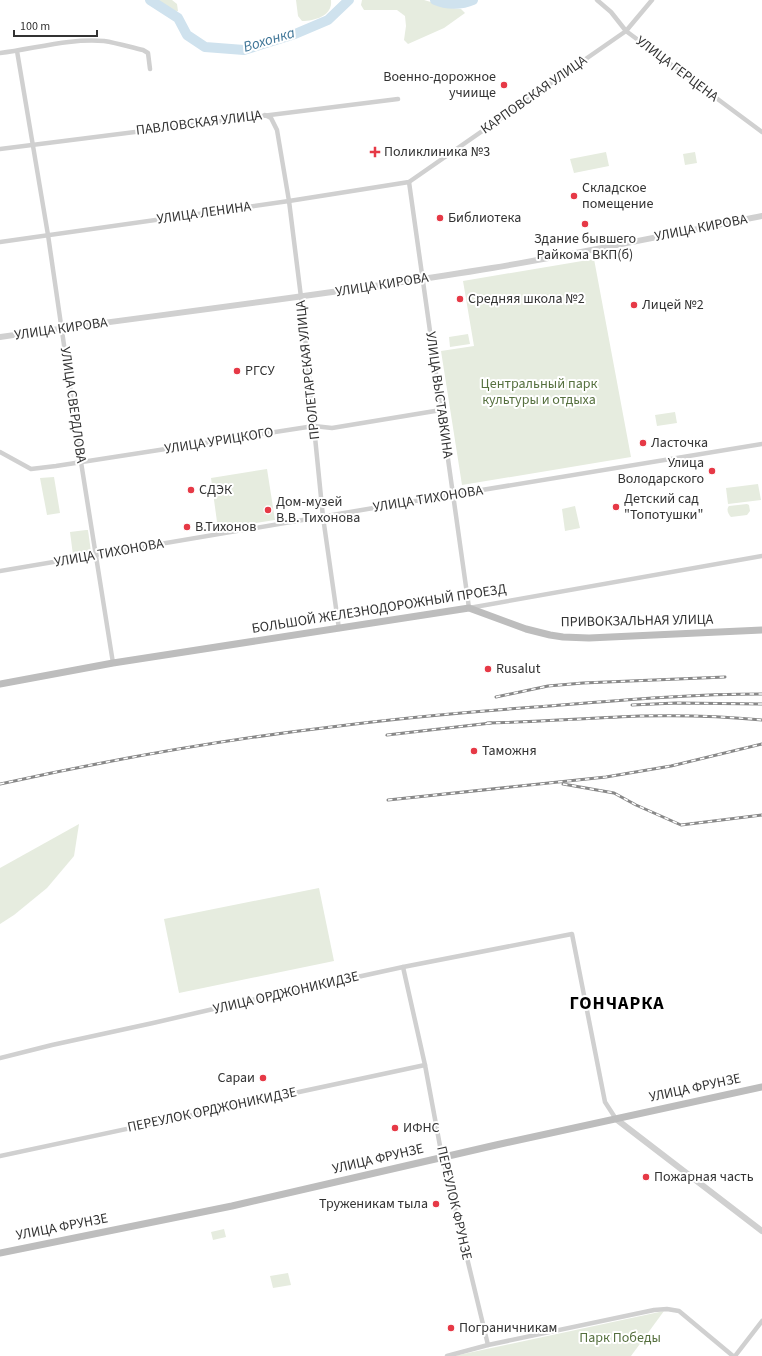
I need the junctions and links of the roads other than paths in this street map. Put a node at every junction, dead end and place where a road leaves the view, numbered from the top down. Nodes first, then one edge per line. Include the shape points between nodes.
1 (598, 0) edge
2 (652, 0) edge
3 (626, 31) junction
4 (17, 51) junction
5 (0, 54) edge
6 (150, 69) dead end
7 (398, 99) dead end
8 (266, 115) junction
9 (762, 132) edge
10 (32, 144) junction
11 (0, 149) edge
12 (408, 182) junction
13 (289, 201) junction
14 (762, 216) edge
15 (48, 235) junction
16 (0, 242) edge
17 (422, 279) junction
18 (301, 297) junction
19 (63, 328) junction
20 (0, 337) edge
21 (441, 410) junction
22 (314, 426) junction
23 (762, 444) edge
24 (0, 452) edge
25 (81, 462) junction
26 (453, 495) junction
27 (323, 517) junction
28 (96, 555) junction
29 (762, 556) edge
30 (0, 571) edge
31 (469, 608) junction
32 (339, 629) junction
33 (762, 630) edge
34 (113, 663) junction
35 (0, 684) edge
36 (403, 967) junction
37 (0, 1058) edge
38 (425, 1065) junction
39 (762, 1087) edge
40 (616, 1119) junction
41 (0, 1156) edge
42 (442, 1158) junction
43 (762, 1231) edge
44 (0, 1253) edge
45 (762, 1321) edge
46 (488, 1345) junction
47 (448, 1356) edge
48 (734, 1356) edge

1 - 3 street, УЛИЦА ГЕРЦЕНА via 612,12
2 - 3 street, КАРПОВСКАЯ УЛИЦА
3 - 9 street, УЛИЦА ГЕРЦЕНА
3 - 12 street, КАРПОВСКАЯ УЛИЦА
4 - 5 street
4 - 6 street via 58,43 104,41 148,53
4 - 10 street, УЛИЦА СВЕРДЛОВА
7 - 8 street, ПАВЛОВСКАЯ УЛИЦА
8 - 10 street, ПАВЛОВСКАЯ УЛИЦА
8 - 13 street, ПРОЛЕТАРСКАЯ УЛИЦА via 271,118 277,130
10 - 11 street, ПАВЛОВСКАЯ УЛИЦА
10 - 15 street, УЛИЦА СВЕРДЛОВА
12 - 13 street, УЛИЦА ЛЕНИНА
12 - 17 street, УЛИЦА ВЫСТАВКИНА
13 - 15 street, УЛИЦА ЛЕНИНА
13 - 18 street, ПРОЛЕТАРСКАЯ УЛИЦА
14 - 17 street, УЛИЦА КИРОВА
15 - 16 street, УЛИЦА ЛЕНИНА
15 - 19 street, УЛИЦА СВЕРДЛОВА
17 - 18 street, УЛИЦА КИРОВА
17 - 21 street, УЛИЦА ВЫСТАВКИНА
18 - 19 street, УЛИЦА КИРОВА
18 - 22 street, ПРОЛЕТАРСКАЯ УЛИЦА
19 - 20 street, УЛИЦА КИРОВА
19 - 25 street, УЛИЦА СВЕРДЛОВА
21 - 22 street, УЛИЦА УРИЦКОГО via 332,428
21 - 26 street, УЛИЦА ВЫСТАВКИНА
22 - 25 street, УЛИЦА УРИЦКОГО
22 - 27 street, ПРОЛЕТАРСКАЯ УЛИЦА
23 - 26 street, УЛИЦА ТИХОНОВА
24 - 25 street, УЛИЦА УРИЦКОГО via 31,469
25 - 28 street, УЛИЦА СВЕРДЛОВА
26 - 27 street, УЛИЦА ТИХОНОВА
26 - 31 street, УЛИЦА ВЫСТАВКИНА
27 - 28 street, УЛИЦА ТИХОНОВА
27 - 32 street, ПРОЛЕТАРСКАЯ УЛИЦА
28 - 30 street, УЛИЦА ТИХОНОВА
28 - 34 street, УЛИЦА СВЕРДЛОВА
29 - 31 street, БОЛЬШОЙ ЖЕЛЕЗНОДОРОЖНЫЙ ПРОЕЗД
31 - 32 main road, БОЛЬШОЙ ЖЕЛЕЗНОДОРОЖНЫЙ ПРОЕЗД
31 - 33 main road, ПРИВОКЗАЛЬНАЯ УЛИЦА via 526,629 563,637
32 - 34 main road, БОЛЬШОЙ ЖЕЛЕЗНОДОРОЖНЫЙ ПРОЕЗД
34 - 35 main road, БОЛЬШОЙ ЖЕЛЕЗНОДОРОЖНЫЙ ПРОЕЗД
36 - 37 street, УЛИЦА ОРДЖОНИКИДЗЕ
36 - 38 street, ПЕРЕУЛОК ФРУНЗЕ
36 - 40 street, УЛИЦА ОРДЖОНИКИДЗЕ via 572,934 605,1102
38 - 41 street, ПЕРЕУЛОК ОРДЖОНИКИДЗЕ
38 - 42 street, ПЕРЕУЛОК ФРУНЗЕ
39 - 40 main road, УЛИЦА ФРУНЗЕ
40 - 42 main road, УЛИЦА ФРУНЗЕ
40 - 43 street
42 - 44 main road, УЛИЦА ФРУНЗЕ via 232,1206
42 - 46 street, ПЕРЕУЛОК ФРУНЗЕ
45 - 48 street
46 - 47 street
46 - 48 street via 667,1309 679,1312

